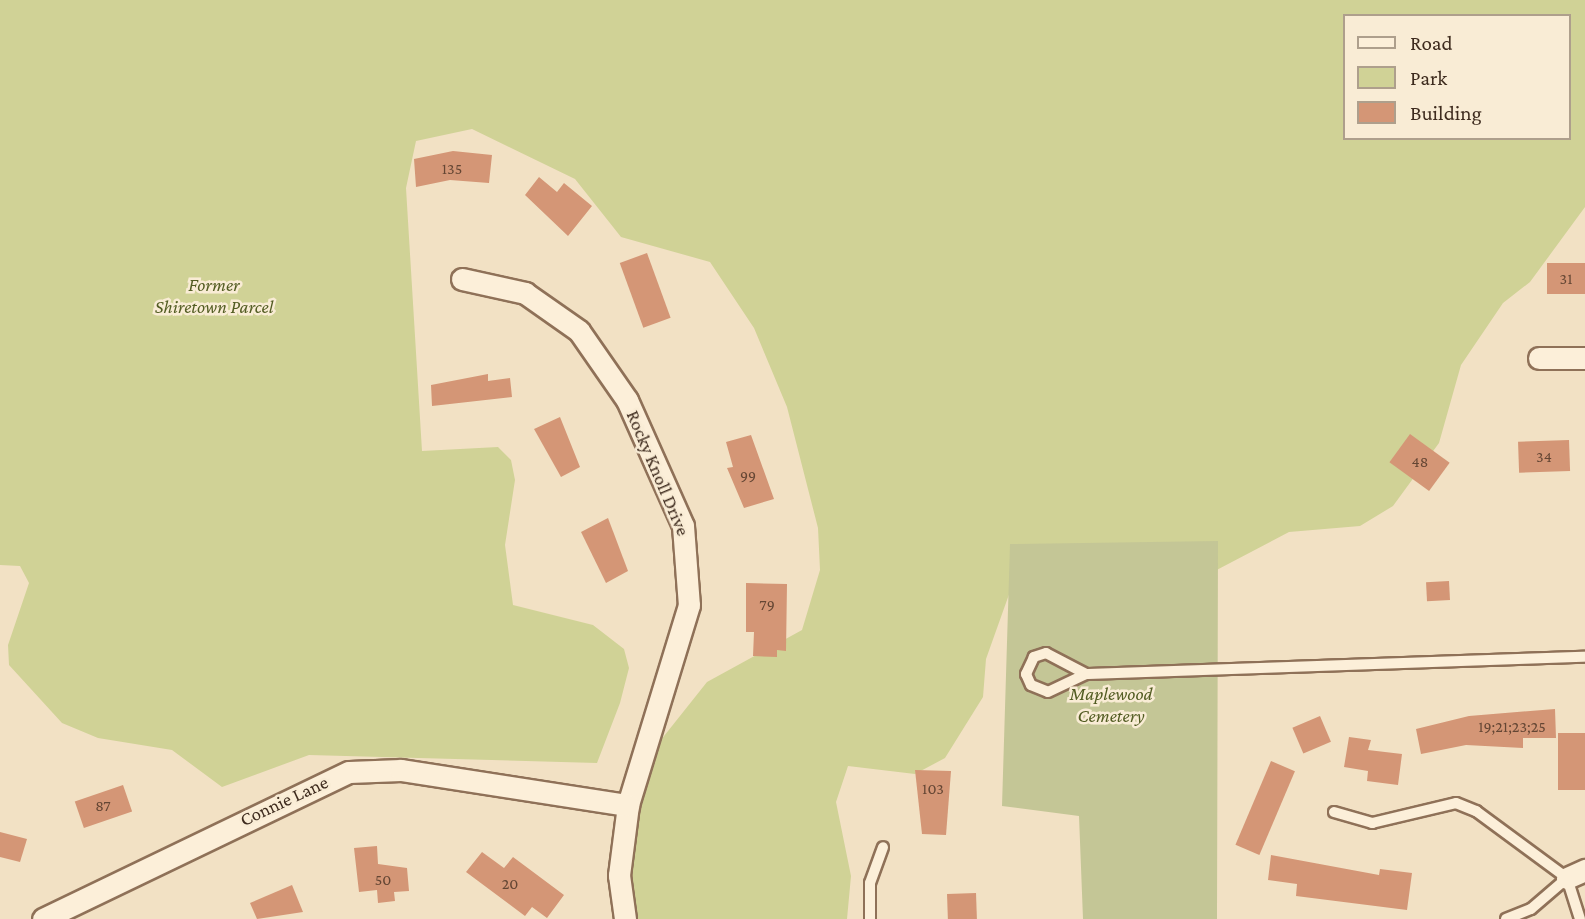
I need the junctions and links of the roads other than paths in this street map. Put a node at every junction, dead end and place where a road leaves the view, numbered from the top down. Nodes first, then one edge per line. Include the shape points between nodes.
1 (462, 279) dead end
2 (1539, 358) dead end
3 (1585, 358) edge
4 (1585, 657) edge
5 (1086, 674) junction
6 (628, 805) junction
7 (1334, 812) dead end
8 (883, 847) dead end
9 (1576, 874) edge
10 (1530, 914) edge
11 (43, 919) edge
12 (625, 919) edge
13 (870, 919) edge
14 (1506, 919) edge
15 (1580, 919) edge

1 - 6 street, Rocky Knoll Drive via 526,293 579,331 627,400 682,526 692,582 684,633
2 - 3 street
4 - 5 lane
5 - 5 lane via 1046,653 1034,657 1027,674 1031,685 1048,692
6 - 11 street, Connie Lane via 401,770 349,772
6 - 12 street, Rocky Knoll Drive via 619,875
7 - 9 lane via 1372,823 1456,803
8 - 13 lane via 870,883
9 - 10 lane
9 - 15 lane
10 - 14 lane

